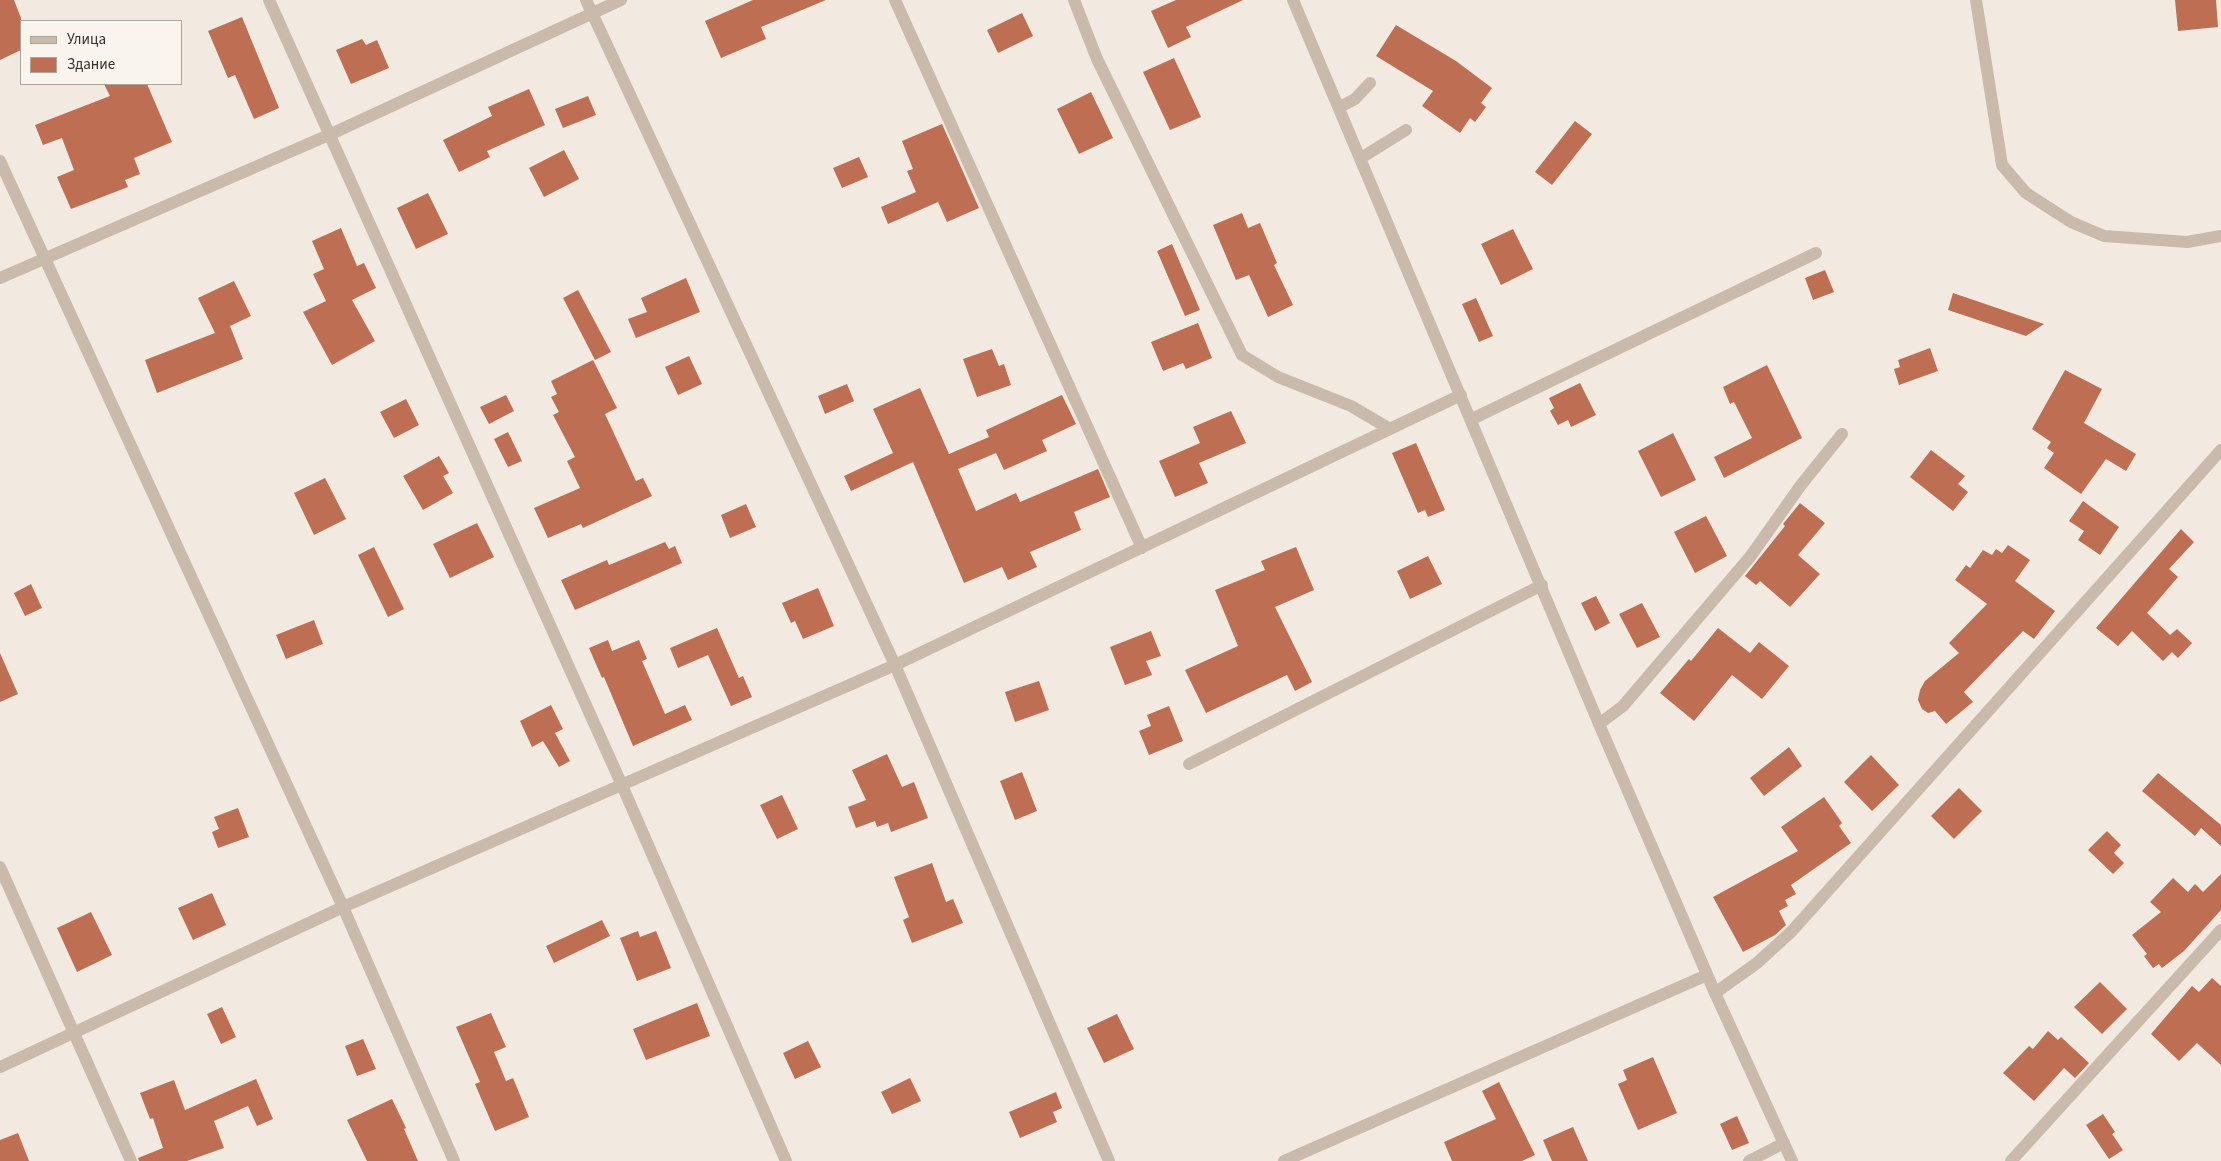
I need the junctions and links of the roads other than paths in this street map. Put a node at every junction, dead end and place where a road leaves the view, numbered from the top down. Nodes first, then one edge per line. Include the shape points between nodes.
1 (269, 0) edge
2 (586, 0) edge
3 (622, 0) edge
4 (895, 0) edge
5 (1074, 0) edge
6 (1293, 0) edge
7 (1976, 0) edge
8 (592, 13) junction
9 (1370, 84) dead end
10 (1340, 107) junction
11 (1406, 130) dead end
12 (331, 134) junction
13 (1361, 158) junction
14 (0, 161) edge
15 (2221, 236) edge
16 (1816, 253) dead end
17 (45, 258) junction
18 (0, 278) edge
19 (1461, 395) junction
20 (1472, 419) junction
21 (1390, 429) junction
22 (1842, 434) dead end
23 (2221, 450) edge
24 (1142, 548) junction
25 (1542, 585) junction
26 (895, 665) junction
27 (1599, 724) junction
28 (1189, 764) dead end
29 (621, 783) junction
30 (0, 867) edge
31 (343, 907) junction
32 (2221, 930) edge
33 (1707, 976) junction
34 (1715, 993) junction
35 (74, 1032) junction
36 (0, 1067) edge
37 (1784, 1143) junction
38 (131, 1161) edge
39 (454, 1161) edge
40 (786, 1161) edge
41 (1109, 1161) edge
42 (1284, 1161) edge
43 (1749, 1161) edge
44 (1792, 1161) edge
45 (2011, 1161) edge

1 - 12 street
2 - 8 street
3 - 8 street
4 - 24 street
5 - 21 street via 1097,59 1242,355 1278,377 1351,406
6 - 10 street
7 - 15 street via 2002,165 2026,193 2071,222 2104,236 2187,242
8 - 12 street
8 - 26 street
9 - 10 street
10 - 13 street
11 - 13 street
12 - 17 street
12 - 29 street
13 - 19 street
14 - 17 street
16 - 20 street
17 - 18 street
17 - 31 street
19 - 20 street
19 - 21 street
20 - 25 street
21 - 24 street
22 - 27 street via 1750,557 1623,706
23 - 34 street via 1792,931 1757,963
24 - 26 street
25 - 27 street
25 - 28 street
26 - 29 street
26 - 41 street
27 - 33 street
29 - 31 street
29 - 40 street
30 - 35 street
31 - 35 street
31 - 39 street
32 - 45 street
33 - 34 street
33 - 42 street
34 - 37 street
35 - 36 street
35 - 38 street
37 - 43 street
37 - 44 street

